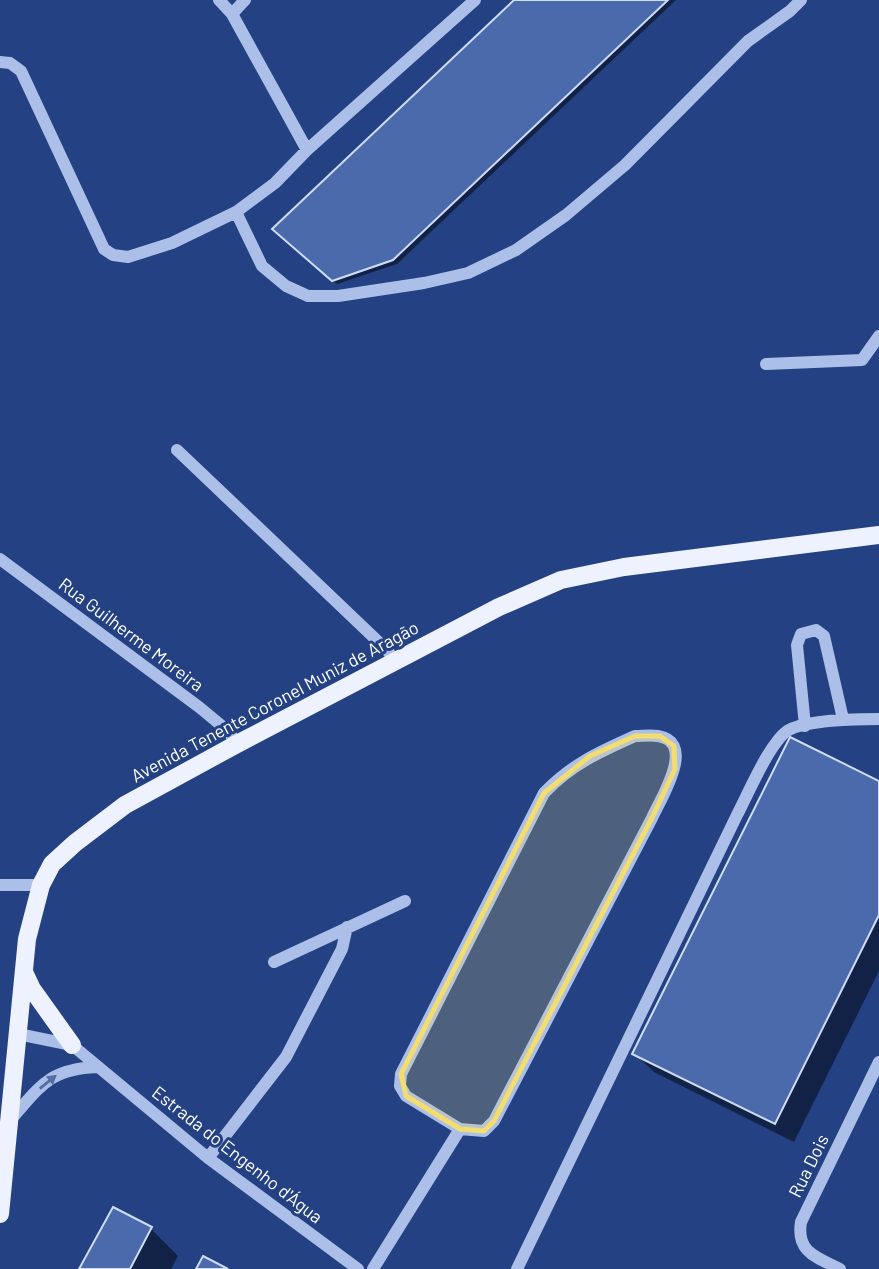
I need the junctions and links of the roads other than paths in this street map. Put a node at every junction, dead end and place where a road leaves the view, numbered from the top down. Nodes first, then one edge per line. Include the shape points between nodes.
1 (219, 0) edge
2 (245, 0) edge
3 (475, 0) edge
4 (801, 0) edge
5 (232, 14) junction
6 (0, 62) edge
7 (307, 150) junction
8 (236, 212) junction
9 (879, 336) edge
10 (766, 364) dead end
11 (177, 450) dead end
12 (879, 535) edge
13 (0, 559) edge
14 (396, 662) junction
15 (843, 719) junction
16 (879, 719) edge
17 (806, 726) junction
18 (237, 744) junction
19 (0, 885) edge
20 (41, 885) junction
21 (405, 901) dead end
22 (347, 927) junction
23 (274, 962) dead end
24 (24, 971) junction
25 (18, 1034) junction
26 (72, 1045) junction
27 (879, 1062) edge
28 (97, 1067) junction
29 (11, 1119) junction
30 (460, 1129) junction
31 (208, 1158) junction
32 (0, 1214) edge
33 (358, 1269) edge
34 (373, 1269) edge
35 (517, 1269) edge
36 (840, 1269) edge

1 - 5 street
2 - 5 street
3 - 7 street
4 - 8 street via 748,41 625,165 566,215 516,250 468,273 362,293 308,296 286,286 262,266
5 - 7 street
6 - 8 street via 21,71 104,249 113,255 128,257 172,243
7 - 8 street via 275,183
9 - 10 street via 862,360
11 - 14 street
12 - 14 main road, Avenida Tenente Coronel Muniz de Aragão via 624,567 561,580
13 - 18 street, Rua Guilherme Moreira via 199,708
14 - 18 main road, Avenida Tenente Coronel Muniz de Aragão
15 - 16 street
15 - 17 street
15 - 17 street via 824,636 816,630 801,634 797,645
17 - 35 street via 789,729 776,742 737,815
18 - 20 main road, Avenida Tenente Coronel Muniz de Aragão via 125,805 52,864
19 - 20 street
20 - 24 main road, Avenida Tenente Coronel Muniz de Aragão via 26,939
21 - 22 street
22 - 23 street
22 - 31 street via 342,949 286,1056
24 - 25 main road, Avenida Tenente Coronel Muniz de Aragão
24 - 26 main road
25 - 26 street, Estrada do Engenho d'Água
25 - 29 main road, Avenida Tenente Coronel Muniz de Aragão
26 - 28 street, Estrada do Engenho d'Água
27 - 36 street, Rua Dois via 801,1222 798,1237 805,1249
29 -> 28 street via 60,1072
28 - 31 street, Estrada do Engenho d'Água
29 - 32 main road, Avenida Tenente Coronel Muniz de Aragão
30 - 30 street via 484,1131 494,1121 652,818 675,769 677,754 660,736 635,736 590,756 562,774 544,793 419,1037 400,1086 406,1096
30 - 34 street
31 - 33 street, Estrada do Engenho d'Água

